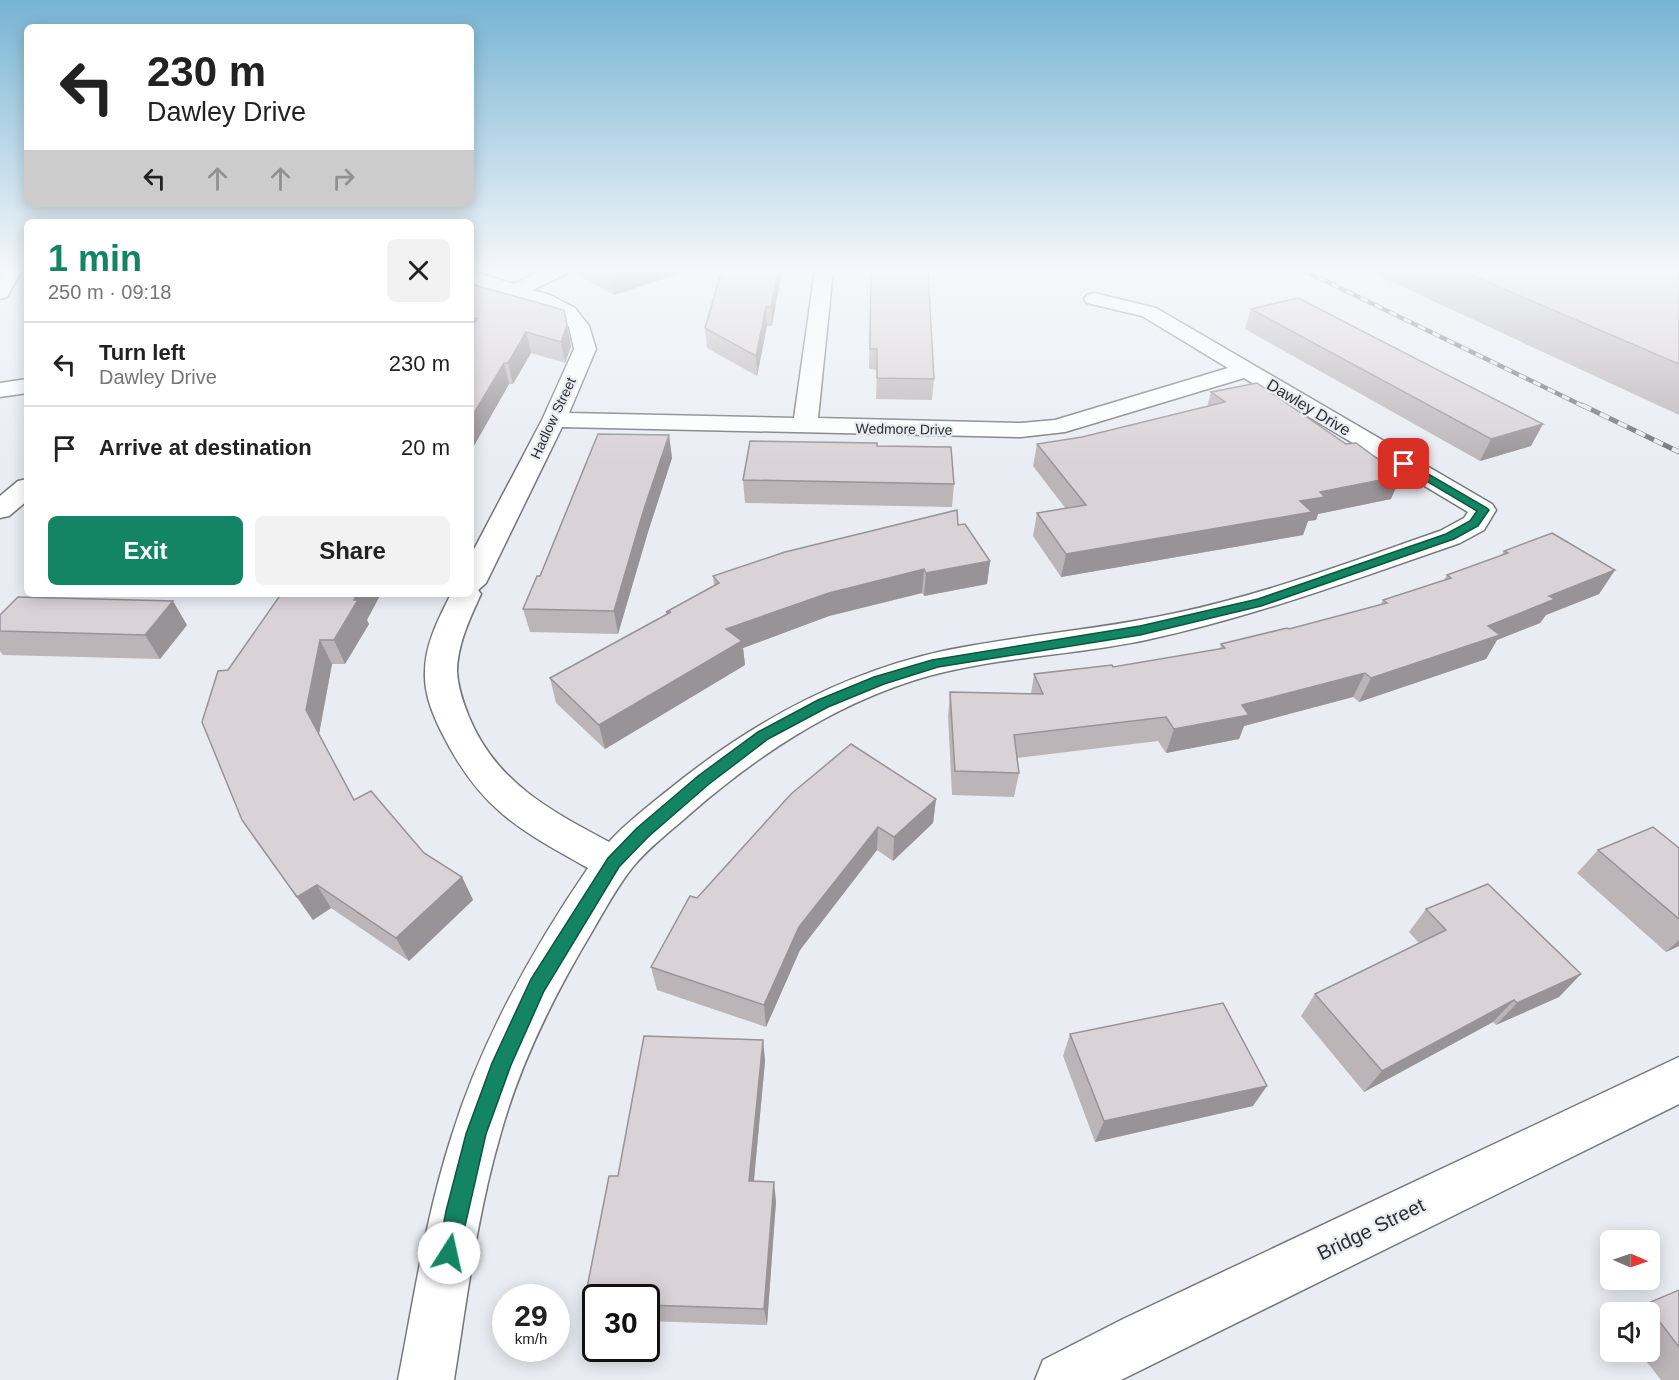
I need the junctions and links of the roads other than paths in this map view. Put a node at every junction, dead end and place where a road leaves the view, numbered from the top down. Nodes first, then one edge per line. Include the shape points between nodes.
1 (581, 334) edge
2 (816, 334) edge
3 (1186, 334) edge
4 (1246, 370) junction
5 (24, 386) edge
6 (0, 390) edge
7 (554, 420) junction
8 (805, 427) junction
9 (24, 490) edge
10 (0, 510) edge
11 (474, 577) edge
12 (465, 597) edge
13 (614, 863) junction
14 (1679, 1080) edge
15 (426, 1380) edge
16 (1063, 1380) edge

1 - 7 street, Hadlow Street via 585,349
2 - 8 street
3 - 4 street, Dawley Drive
4 - 8 street, Wedmore Drive via 1057,428 976,431
4 - 13 street, Dawley Drive via 1483,510 1474,524 1450,537 1261,602 1140,631 937,663 879,680 823,703 763,736 704,780
5 - 6 street
7 - 8 street, Wedmore Drive
7 - 11 street, Hadlow Street
9 - 10 street
12 - 13 street via 446,637 441,674 448,708 461,738 509,801
13 - 15 street, Dawley Drive via 537,985 476,1134 457,1211
14 - 16 street, Bridge Street

